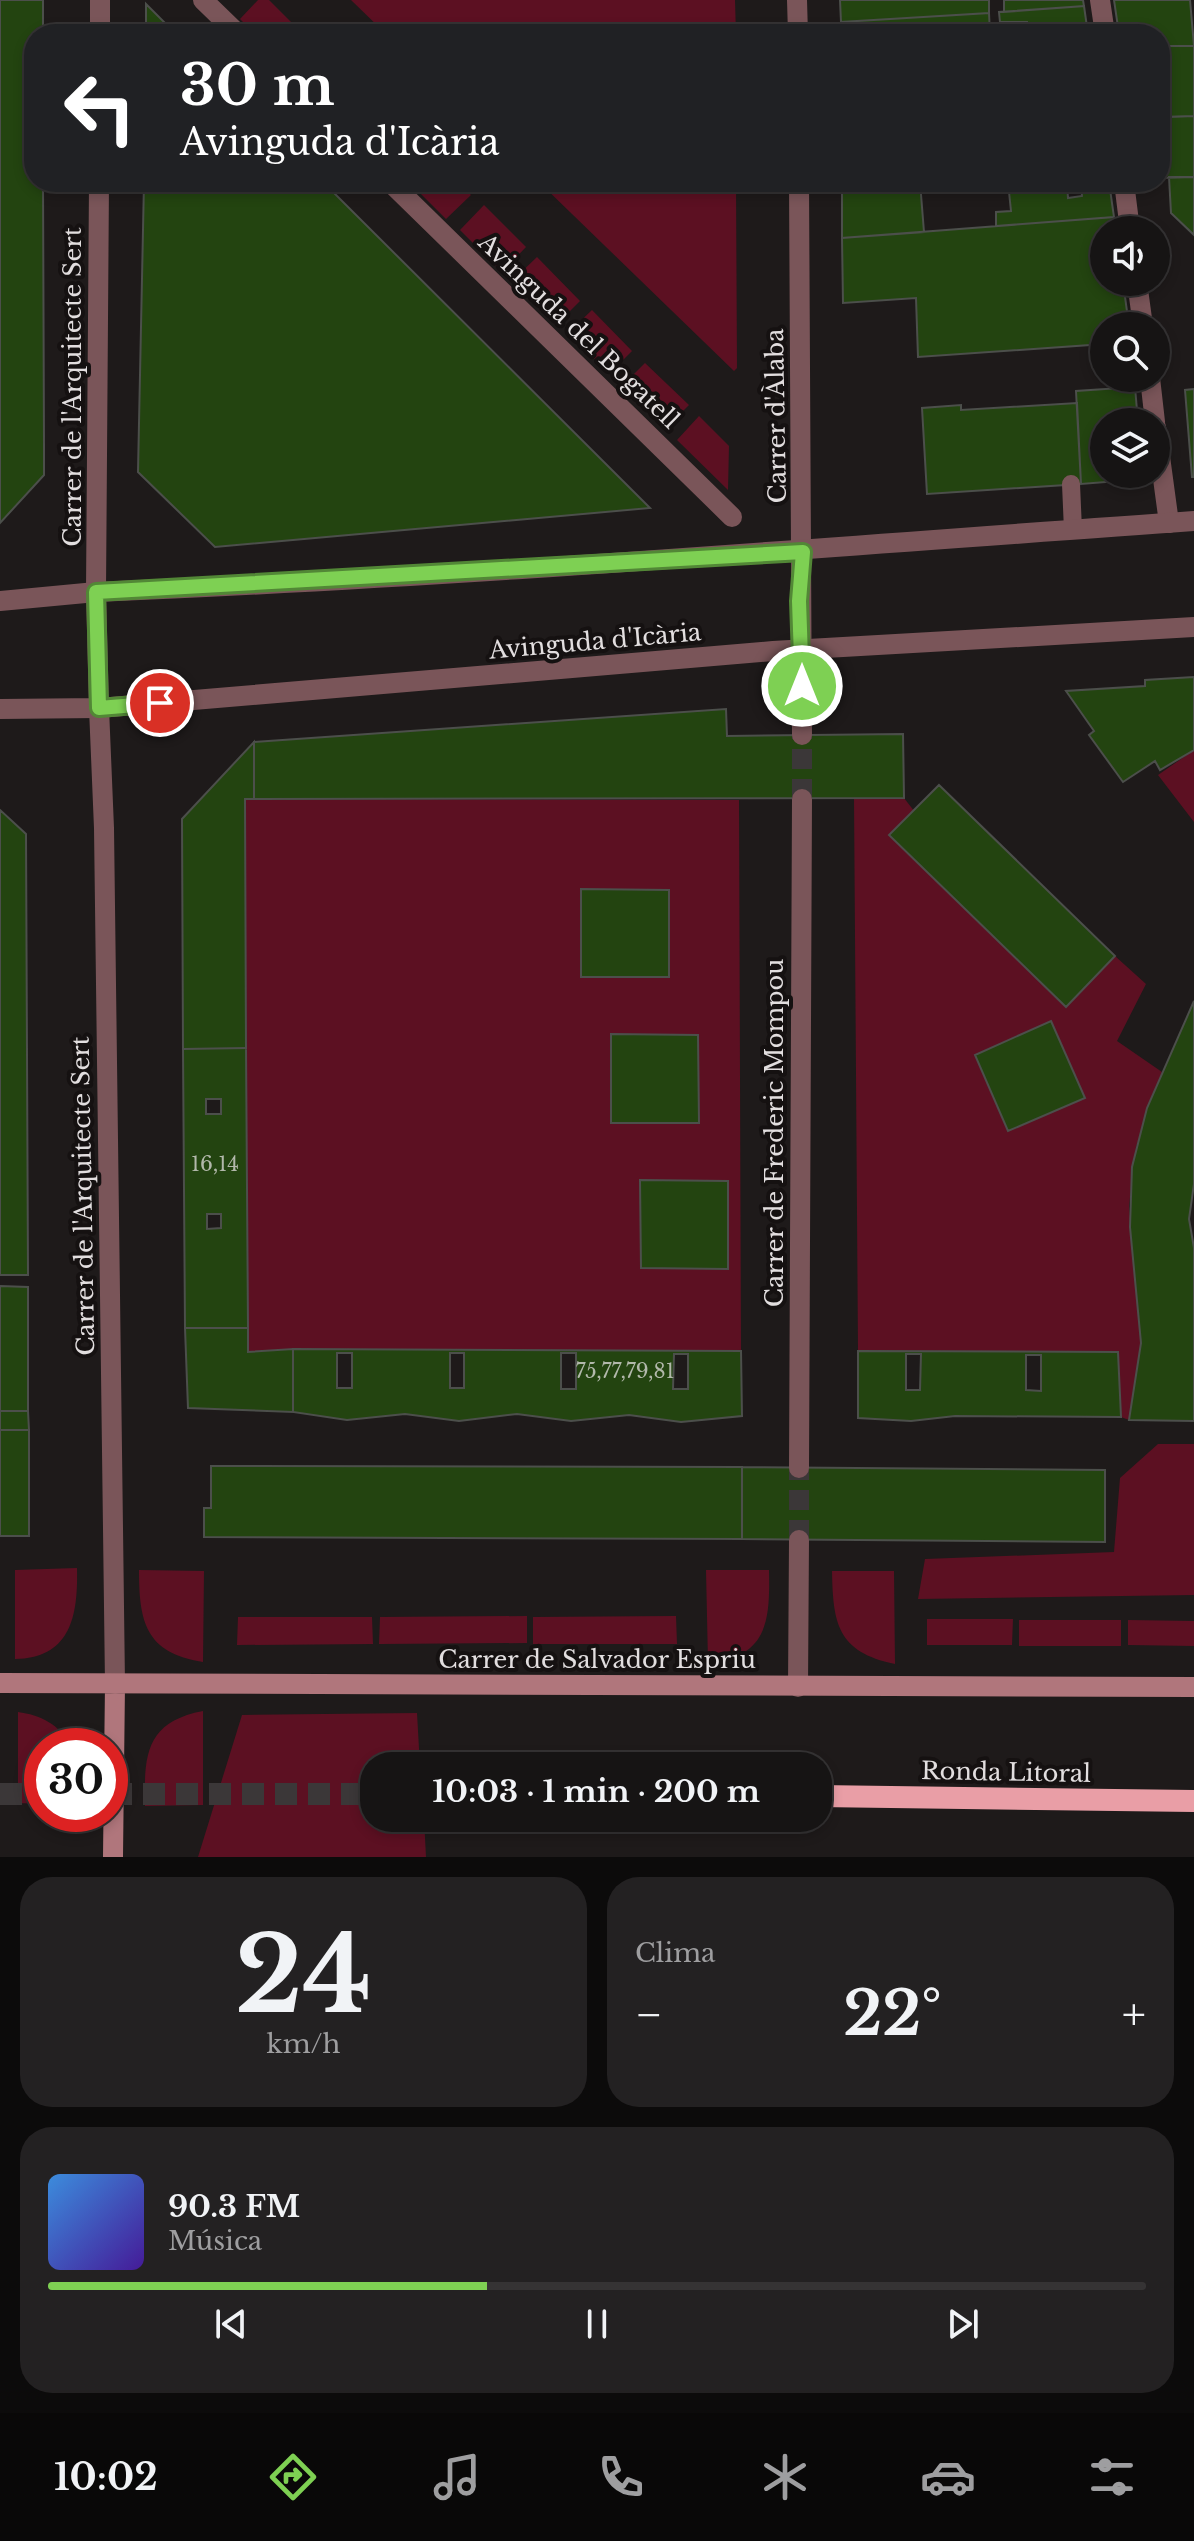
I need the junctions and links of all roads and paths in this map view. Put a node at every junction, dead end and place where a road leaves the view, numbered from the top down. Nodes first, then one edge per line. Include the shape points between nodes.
1 (100, 0) edge
2 (203, 0) edge
3 (797, 0) edge
4 (1100, 0) edge
5 (100, 24) edge
6 (228, 24) edge
7 (798, 24) edge
8 (1104, 24) edge
9 (99, 192) edge
10 (400, 192) edge
11 (799, 192) edge
12 (1125, 192) edge
13 (1128, 216) edge
14 (1071, 484) dead end
15 (1164, 488) edge
16 (732, 517) dead end
17 (1194, 521) edge
18 (1169, 523) junction
19 (1073, 530) junction
20 (803, 552) junction
21 (96, 592) junction
22 (0, 601) edge
23 (1194, 627) edge
24 (803, 650) junction
25 (99, 708) junction
26 (0, 709) edge
27 (802, 735) tunnel mouth
28 (802, 799) tunnel mouth
29 (799, 1468) tunnel mouth
30 (799, 1540) tunnel mouth
31 (0, 1683) edge
32 (115, 1684) junction
33 (798, 1687) junction
34 (1194, 1687) edge
35 (832, 1796) edge
36 (1194, 1801) edge
37 (113, 1857) edge

1 - 5 street
2 - 6 street
3 - 7 street
4 - 8 street
9 - 21 street, Carrer de l'Arquitecte Sert
10 - 16 street, Avinguda del Bogatell
11 - 20 street, Carrer d'Àlaba
12 - 13 street
14 - 19 lane
15 - 18 street
17 - 18 street
18 - 19 street
19 - 20 street
20 - 21 street
20 - 24 street, Carrer d'Àlaba
21 - 22 street
21 - 25 street, Carrer de l'Arquitecte Sert
23 - 24 street, Avinguda d'Icària
24 - 25 street, Avinguda d'Icària
24 - 27 street
25 - 26 street, Avinguda d'Icària
25 - 32 street, Carrer de l'Arquitecte Sert
28 - 29 street, Carrer de Frederic Mompou
30 - 33 street
31 - 32 main road, Carrer de Salvador Espriu
32 - 33 main road, Carrer de Salvador Espriu
32 - 37 main road
33 - 34 main road, Carrer de Salvador Espriu
35 - 36 highway, Ronda Litoral

